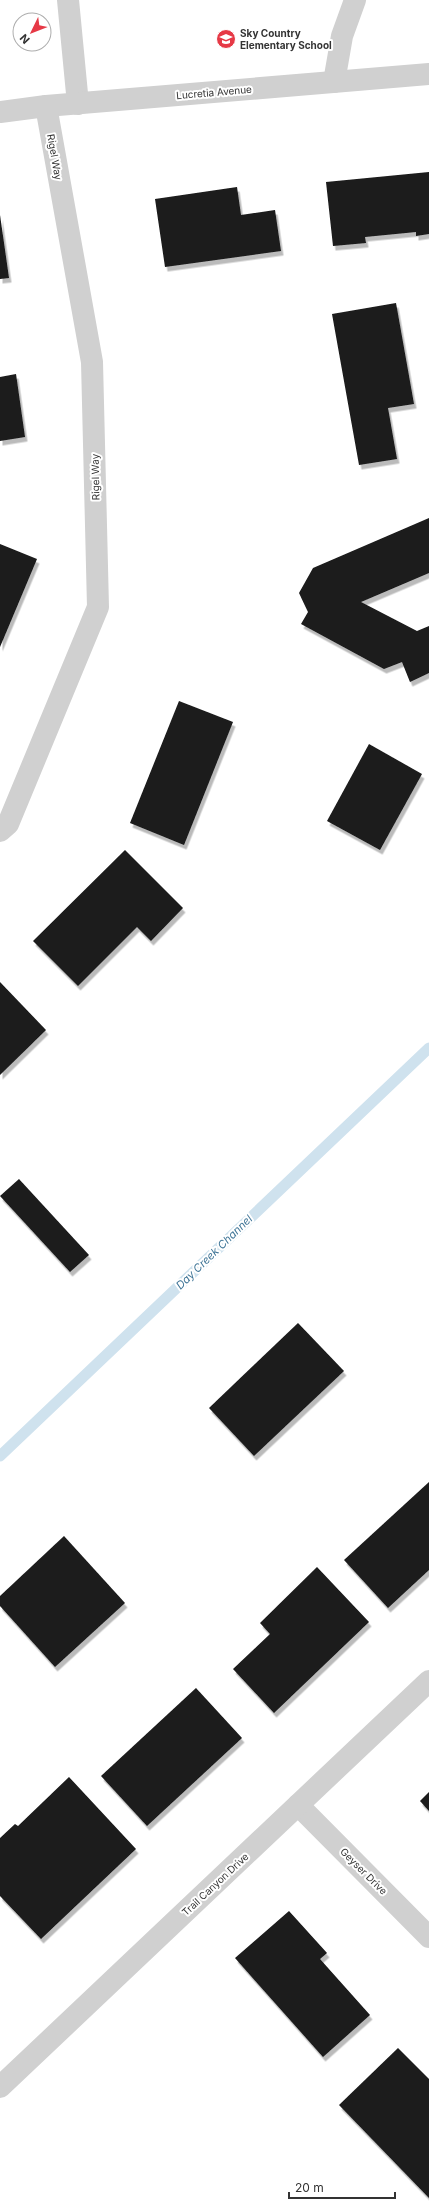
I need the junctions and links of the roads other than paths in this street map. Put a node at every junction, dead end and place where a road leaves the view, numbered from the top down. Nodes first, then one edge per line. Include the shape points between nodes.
1 (68, 0) edge
2 (355, 0) edge
3 (429, 74) edge
4 (334, 82) junction
5 (78, 104) junction
6 (46, 106) junction
7 (0, 112) edge
8 (0, 831) edge
9 (429, 1681) edge
10 (298, 1805) junction
11 (429, 1937) edge
12 (0, 2088) edge

1 - 5 street
2 - 4 street via 342,36
3 - 4 street, Lucretia Avenue
4 - 5 street, Lucretia Avenue
5 - 6 street, Lucretia Avenue
6 - 7 street, Lucretia Avenue
6 - 8 street, Rigel Way via 92,362 98,607 8,824
9 - 10 street, Trail Canyon Drive
10 - 11 street, Geyser Drive
10 - 12 street, Trail Canyon Drive

